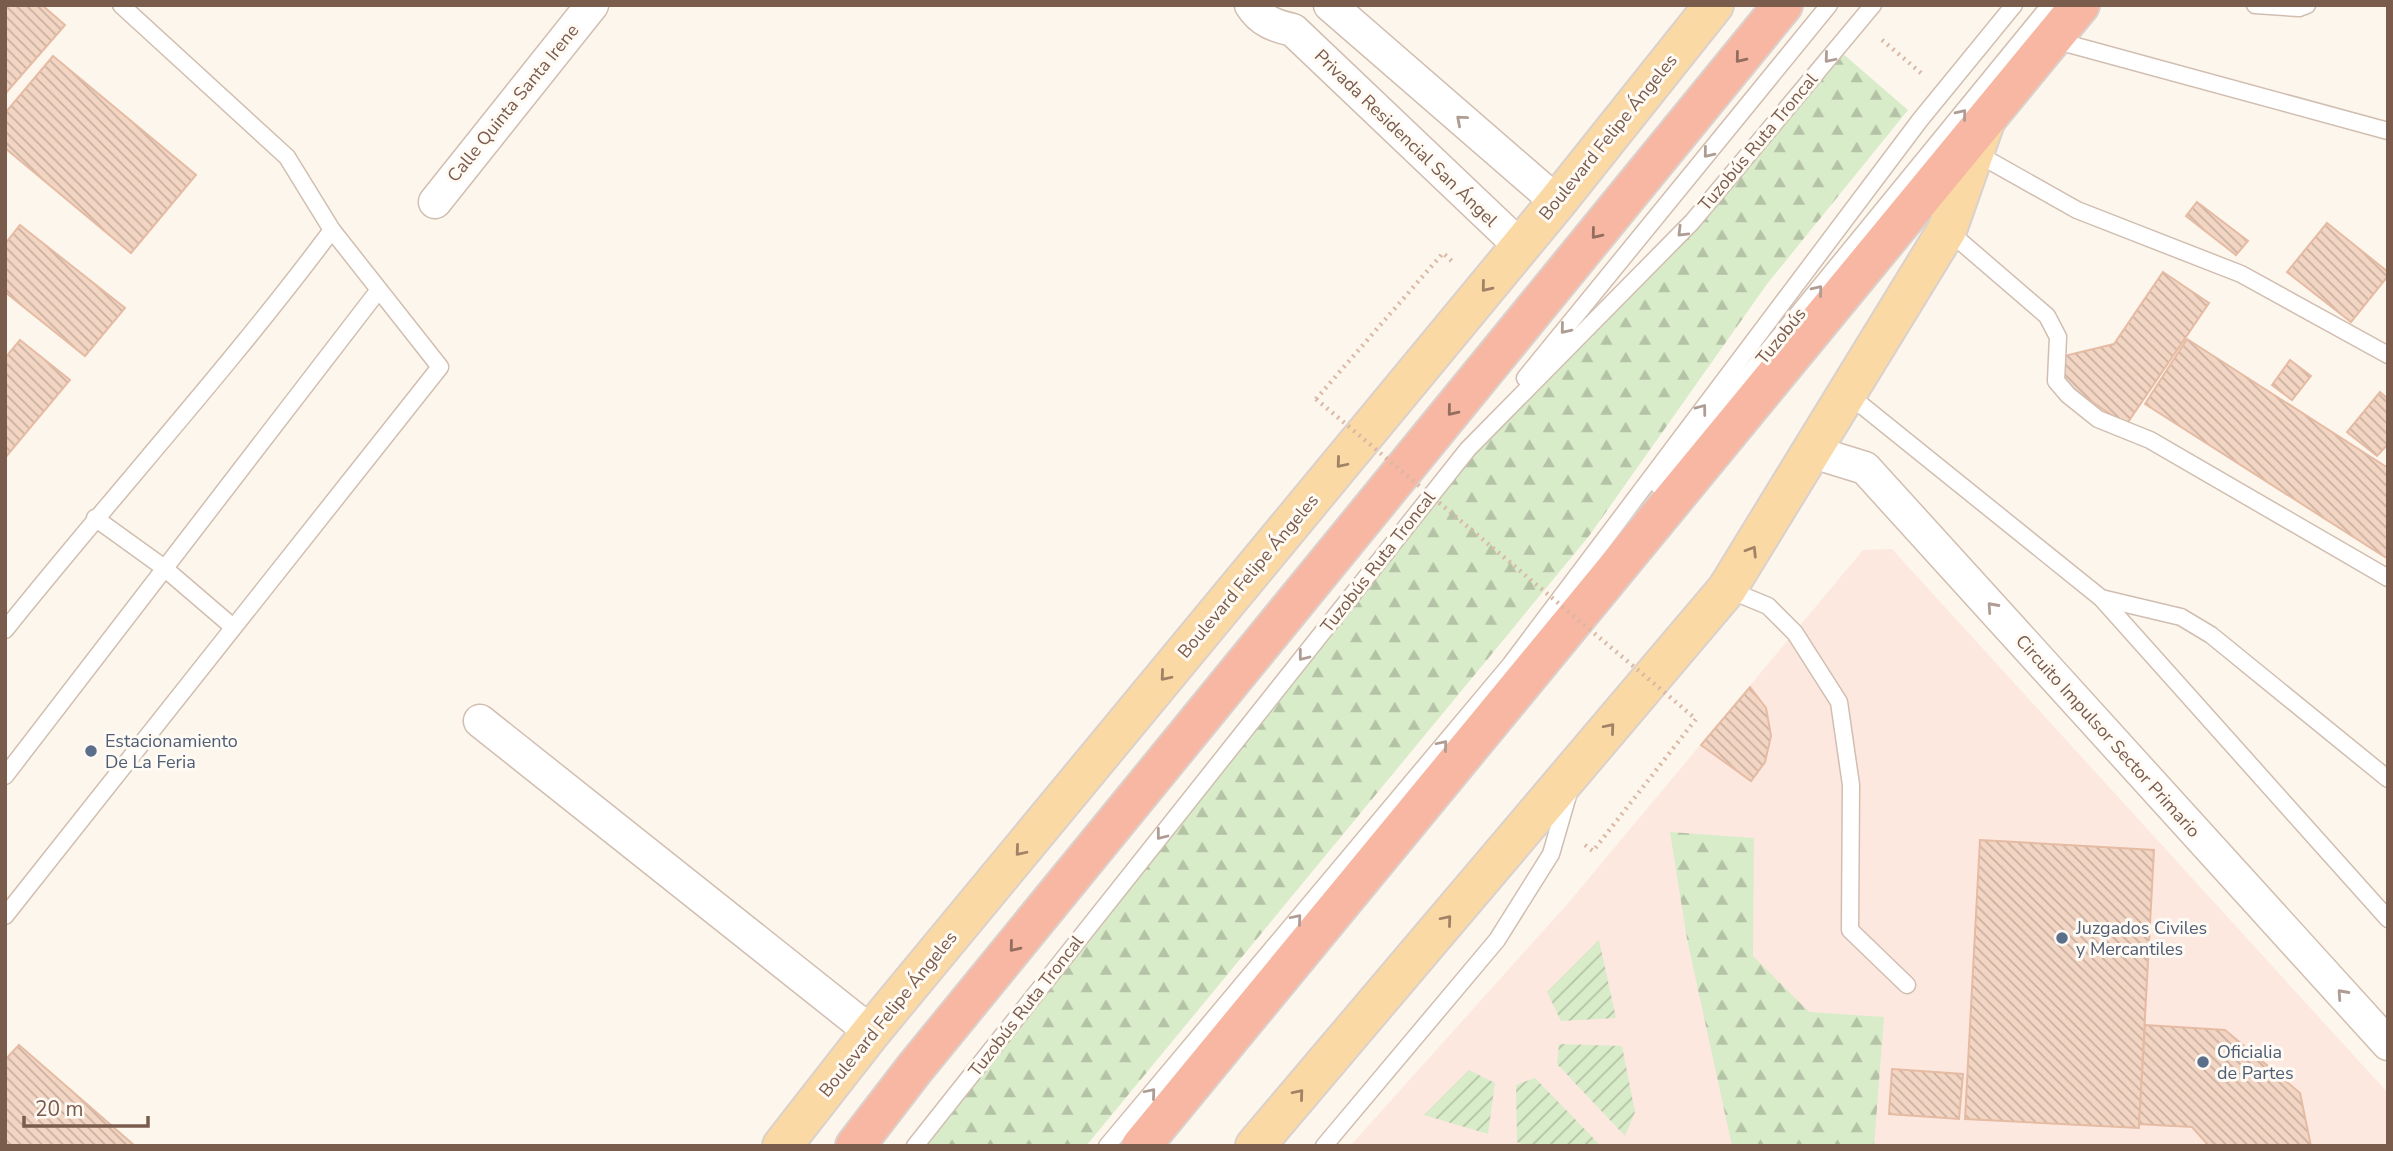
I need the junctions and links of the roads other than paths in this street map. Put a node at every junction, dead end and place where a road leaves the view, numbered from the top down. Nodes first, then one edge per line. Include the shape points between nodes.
1 (121, 5) edge
2 (592, 5) edge
3 (1251, 5) edge
4 (1316, 5) edge
5 (1330, 5) edge
6 (1714, 5) edge
7 (1783, 5) edge
8 (1829, 5) edge
9 (1872, 5) edge
10 (2014, 5) edge
11 (2080, 5) edge
12 (2255, 5) edge
13 (2307, 5) edge
14 (2051, 22) edge
15 (1293, 30) junction
16 (2388, 131) edge
17 (1968, 149) junction
18 (435, 202) dead end
19 (1557, 202) junction
20 (1915, 202) junction
21 (332, 230) junction
22 (1947, 230) junction
23 (1520, 246) junction
24 (378, 291) junction
25 (2388, 355) edge
26 (1849, 395) junction
27 (1468, 449) junction
28 (1813, 452) junction
29 (95, 517) junction
30 (163, 567) junction
31 (2388, 578) edge
32 (1727, 589) junction
33 (2101, 598) junction
34 (233, 627) junction
35 (5, 630) edge
36 (1510, 665) junction
37 (480, 721) dead end
38 (1577, 766) junction
39 (5, 776) edge
40 (2388, 779) edge
41 (5, 916) edge
42 (2388, 919) edge
43 (1907, 985) dead end
44 (871, 1032) junction
45 (2388, 1044) edge
46 (782, 1146) edge
47 (855, 1146) edge
48 (915, 1146) edge
49 (1107, 1146) edge
50 (1141, 1146) edge
51 (1255, 1146) edge
52 (1324, 1146) edge

1 - 21 lane via 287,158
2 - 18 street, Calle Quinta Santa Irene
3 - 15 street, Privada Residencial San Ángel via 1273,26
4 - 15 street
19 -> 5 street
6 - 19 main road, Boulevard Felipe Ángeles
7 -> 47 highway
8 -> 27 lane
9 -> 27 lane, Tuzobús Ruta Troncal via 1692,222
36 -> 10 lane via 1920,120
11 - 14 highway
12 - 13 lane via 2299,9
14 - 16 lane
14 - 17 highway
36 -> 14 lane, Tuzobús
15 - 23 street, Privada Residencial San Ángel
17 - 20 highway
17 - 22 main road
17 - 25 lane via 2077,210 2241,274
19 - 23 main road, Boulevard Felipe Ángeles
20 - 22 lane
20 - 50 highway
21 - 24 lane
21 - 29 lane via 267,317
22 - 26 main road
22 - 31 lane via 2047,316 2058,337 2056,381 2098,419 2150,440
23 -> 44 main road, Boulevard Felipe Ángeles
24 - 30 lane
24 - 34 lane via 440,367
26 - 28 main road
26 - 33 lane
27 -> 48 lane, Tuzobús Ruta Troncal
32 -> 28 main road
45 -> 28 street, Circuito Impulsor Sector Primario via 1865,468
29 - 30 lane
29 - 35 lane
30 - 34 lane
30 - 39 lane
38 -> 32 main road
32 - 43 lane via 1768,606 1795,633 1839,702 1851,785 1850,930
33 - 40 lane via 2181,617 2211,635
33 - 42 lane
34 - 41 lane
49 -> 36 lane
37 - 44 street
51 -> 38 main road
38 - 52 lane via 1551,854 1497,940
44 - 46 main road, Boulevard Felipe Ángeles

